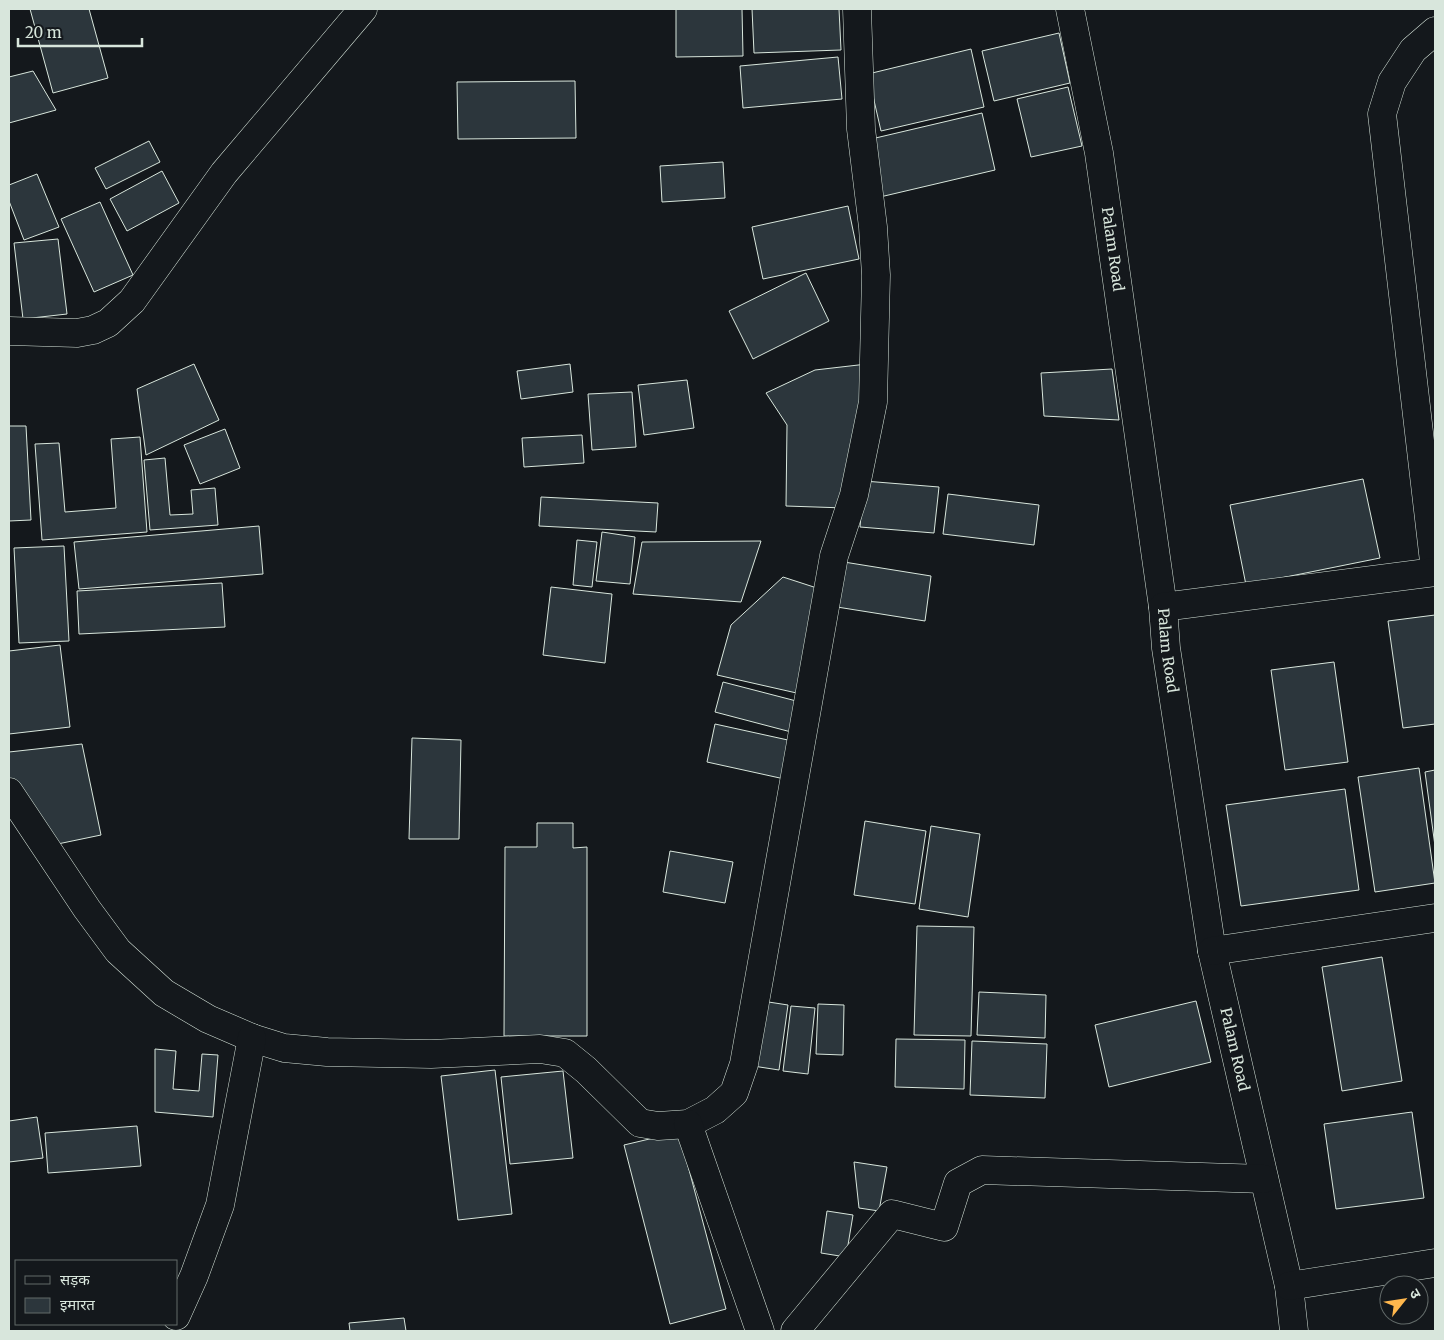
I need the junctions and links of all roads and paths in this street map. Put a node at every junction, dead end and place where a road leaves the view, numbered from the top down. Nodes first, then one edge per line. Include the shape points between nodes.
1 (364, 9) edge
2 (857, 9) edge
3 (1070, 9) edge
4 (1435, 31) edge
5 (9, 331) edge
6 (1435, 571) edge
7 (1163, 607) junction
8 (9, 792) edge
9 (1435, 918) edge
10 (1212, 951) junction
11 (252, 1038) junction
12 (688, 1124) junction
13 (1264, 1178) junction
14 (1435, 1263) edge
15 (1289, 1286) junction
16 (178, 1312) edge
17 (760, 1331) edge
18 (795, 1331) edge
19 (1294, 1331) edge

1 - 5 street via 224,173 132,301 108,323 77,333
2 - 12 street via 861,129 874,227 874,402 854,495 834,556 744,1064 734,1092 716,1110
3 - 7 street, Palam Road via 1099,153
4 - 6 street via 1413,50 1392,82 1382,114
6 - 7 street
7 - 10 street, Palam Road via 1166,648
8 - 11 street via 118,951 164,993
9 - 10 street
10 - 13 street, Palam Road
11 - 12 street via 284,1048 327,1052 431,1054 540,1049 565,1053 640,1123 658,1126
11 - 16 street via 220,1205
12 - 17 street
13 - 15 street, Palam Road
13 - 18 street via 982,1170 958,1183 944,1228 892,1214
14 - 15 street
15 - 19 street, Palam Road

